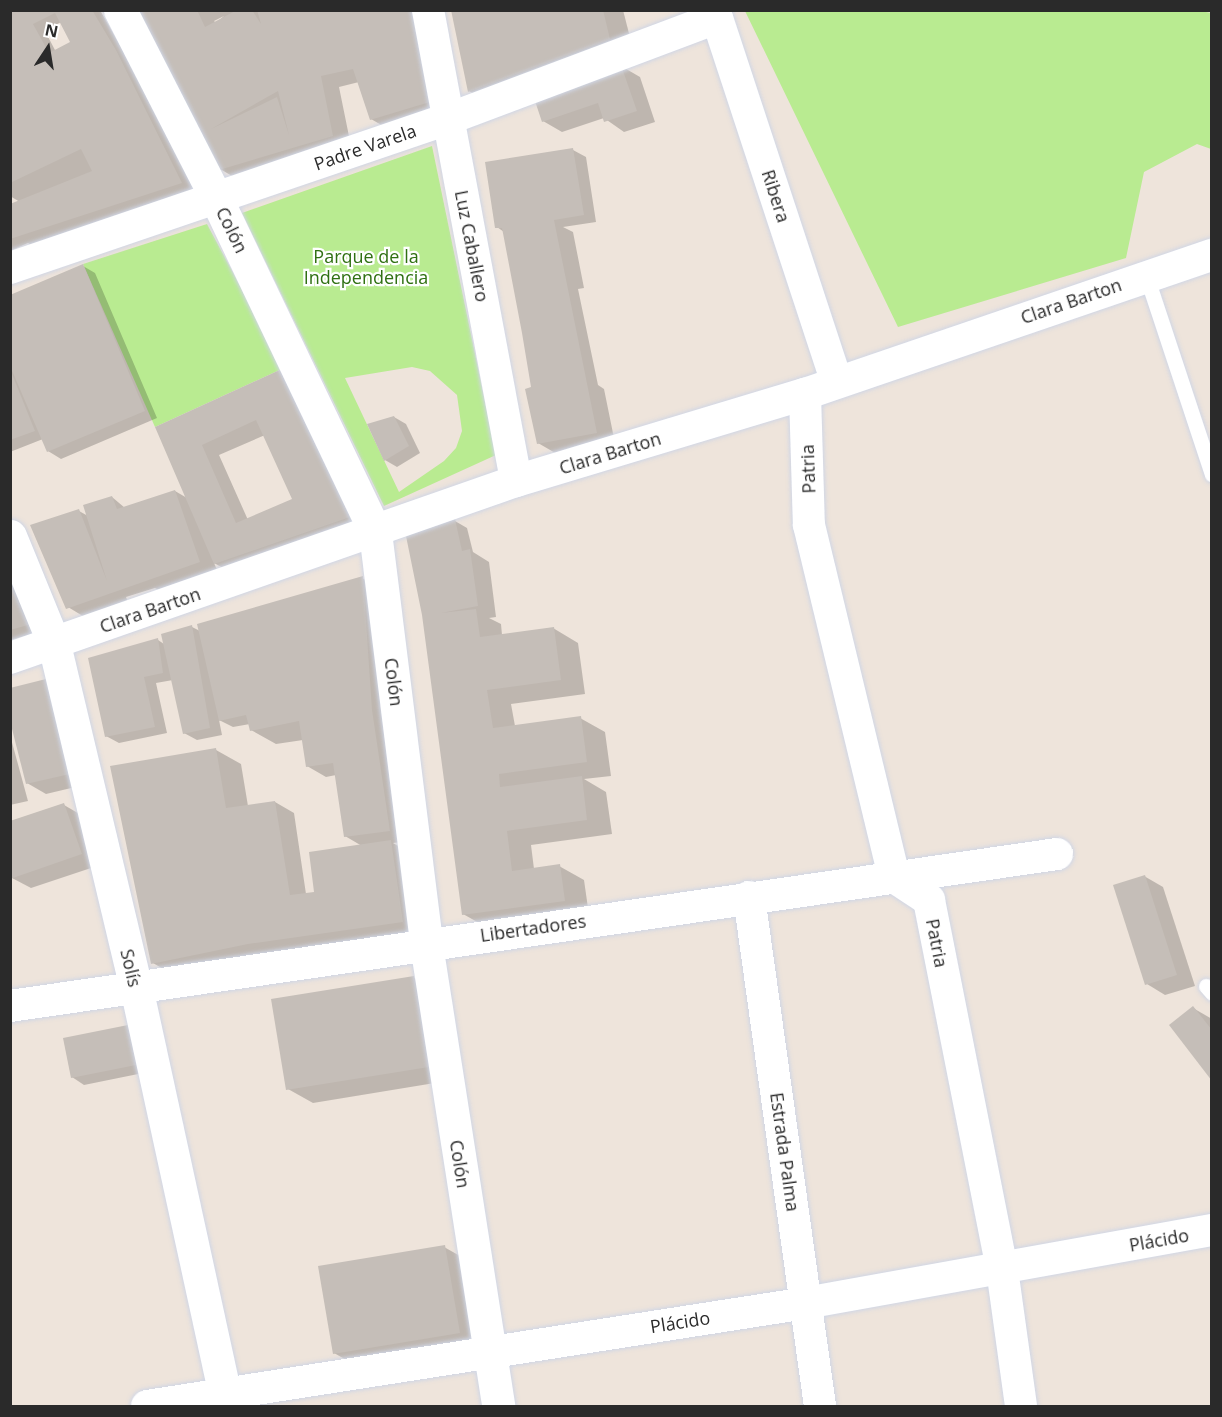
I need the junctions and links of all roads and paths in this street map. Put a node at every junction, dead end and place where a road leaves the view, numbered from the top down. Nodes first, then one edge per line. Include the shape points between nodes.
1 (120, 10) edge
2 (428, 10) edge
3 (715, 14) edge
4 (448, 119) junction
5 (216, 198) junction
6 (1212, 255) edge
7 (10, 268) edge
8 (1146, 275) junction
9 (837, 382) junction
10 (805, 394) junction
11 (1212, 474) edge
12 (516, 481) junction
13 (375, 532) junction
14 (10, 536) edge
15 (54, 644) junction
16 (10, 658) edge
17 (1057, 854) dead end
18 (894, 877) junction
19 (749, 897) junction
20 (426, 944) junction
21 (136, 987) junction
22 (10, 1006) edge
23 (1212, 1230) edge
24 (1002, 1269) junction
25 (806, 1303) junction
26 (489, 1351) junction
27 (226, 1399) edge
28 (147, 1407) edge
29 (498, 1407) edge
30 (820, 1407) edge
31 (1021, 1407) edge

1 - 5 street, Colón
2 - 4 street, Luz Caballero
3 - 4 street, Padre Varela
3 - 9 street, Ribera
4 - 5 street, Padre Varela
4 - 12 street, Luz Caballero
5 - 7 street, Padre Varela
5 - 13 street, Colón
6 - 8 street, Clara Barton
8 - 9 street, Clara Barton
8 - 11 lane
9 - 10 street, Clara Barton
10 - 12 street, Clara Barton
10 - 18 street, Patria via 809,525
12 - 13 street, Clara Barton
13 - 15 street, Clara Barton
13 - 20 street, Colón
14 - 15 street, Solís
15 - 16 street, Clara Barton
15 - 21 street, Solís
17 - 18 street, Libertadores
18 - 19 street, Libertadores
18 - 24 street, Patria via 929,900
19 - 20 street, Libertadores
19 - 25 street, Estrada Palma
20 - 21 street, Libertadores
20 - 26 street, Colón
21 - 22 street, Libertadores
21 - 27 street, Solís
23 - 24 street, Plácido
24 - 25 street, Plácido
24 - 31 street, Patria
25 - 26 street, Plácido
25 - 30 street, Estrada Palma
26 - 27 street, Plácido
26 - 29 street, Colón
27 - 28 street, Plácido

